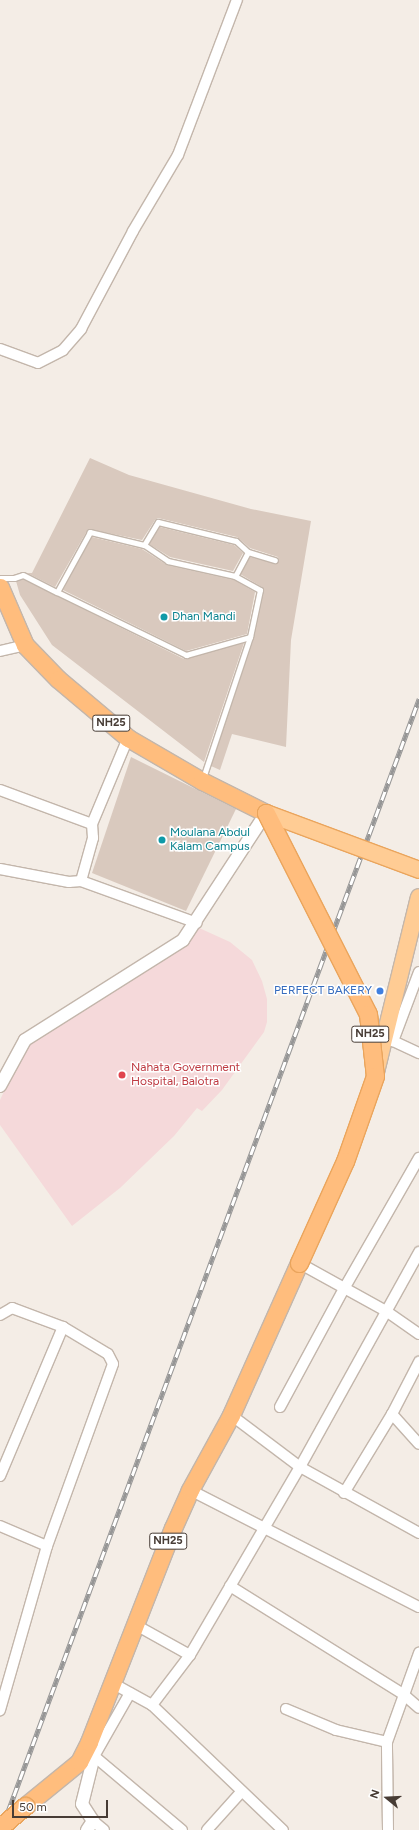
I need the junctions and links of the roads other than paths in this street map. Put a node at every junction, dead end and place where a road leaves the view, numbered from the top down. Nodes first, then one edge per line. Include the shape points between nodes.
1 (237, 0) edge
2 (0, 349) edge
3 (144, 545) junction
4 (248, 552) junction
5 (275, 560) dead end
6 (235, 576) junction
7 (0, 578) edge
8 (0, 587) edge
9 (58, 592) junction
10 (250, 637) junction
11 (25, 645) junction
12 (0, 652) edge
13 (128, 738) junction
14 (202, 781) junction
15 (0, 790) edge
16 (266, 814) junction
17 (92, 824) junction
18 (0, 869) edge
19 (419, 870) edge
20 (81, 881) junction
21 (419, 897) edge
22 (196, 923) junction
23 (419, 972) edge
24 (419, 1053) edge
25 (375, 1076) junction
26 (0, 1086) edge
27 (419, 1158) edge
28 (419, 1252) edge
29 (299, 1263) junction
30 (344, 1287) junction
31 (386, 1311) junction
32 (0, 1315) edge
33 (63, 1327) junction
34 (419, 1334) edge
35 (419, 1362) edge
36 (280, 1407) dead end
37 (231, 1414) junction
38 (392, 1414) junction
39 (419, 1444) edge
40 (300, 1467) junction
41 (0, 1476) edge
42 (190, 1490) junction
43 (344, 1493) junction
44 (0, 1526) edge
45 (264, 1529) junction
46 (419, 1533) edge
47 (47, 1546) junction
48 (230, 1586) junction
49 (419, 1607) edge
50 (134, 1624) junction
51 (419, 1653) edge
52 (190, 1655) junction
53 (112, 1683) junction
54 (130, 1693) junction
55 (403, 1694) junction
56 (152, 1705) junction
57 (419, 1708) edge
58 (286, 1709) dead end
59 (0, 1710) edge
60 (387, 1742) junction
61 (91, 1749) junction
62 (242, 1791) junction
63 (90, 1825) edge
64 (0, 1827) edge
65 (104, 1830) edge
66 (182, 1830) edge
67 (207, 1830) edge
68 (283, 1830) edge
69 (390, 1830) edge

1 - 2 street via 178,154 129,237 81,329 63,350 38,364
3 - 4 lane via 158,522 236,541
3 - 6 lane via 168,561
3 - 9 lane via 90,532
4 - 5 lane
4 - 6 lane
6 - 10 lane via 260,590
7 - 9 lane via 23,575
8 - 11 highway, NH25
9 - 10 lane via 186,655
10 - 14 lane
11 - 12 street
11 - 13 highway, NH25 via 58,679
13 - 14 highway, NH25
13 - 17 street
14 - 16 highway, NH25
15 - 17 street
16 - 19 main road, bridge
16 - 22 street
16 - 25 highway, NH25, bridge via 368,1014
17 - 20 street via 93,838
18 - 20 street via 69,882
20 - 22 street
21 - 25 main road
22 - 26 street via 183,940 25,1040
23 - 24 street via 393,1040
25 - 29 highway, NH25, bridge via 346,1161
27 - 30 street
28 - 31 street
29 - 30 street
29 - 37 highway, NH25
30 - 31 street
30 - 36 street
31 - 34 street
31 - 40 street
32 - 33 street via 12,1308
33 - 41 street
33 - 47 street via 108,1354 112,1364
35 - 38 street
37 - 40 street
37 - 42 highway, NH25
38 - 39 street
38 - 43 street
40 - 43 street
40 - 45 street
42 - 45 street
42 - 50 highway, NH25
43 - 46 street
44 - 47 street
45 - 48 street
45 - 49 street
47 - 59 street
48 - 52 street
48 - 55 street
50 - 52 street
50 - 53 highway, NH25
51 - 55 street
52 - 56 street
53 - 54 street
53 - 61 highway, NH25
54 - 56 street
54 - 61 street
55 - 57 street
55 - 60 street
56 - 62 street
58 - 60 street via 336,1730
60 - 69 street
61 - 63 street via 82,1804
61 - 64 highway, NH25, bridge
61 - 66 street
62 - 67 street
62 - 68 street
63 - 65 street

